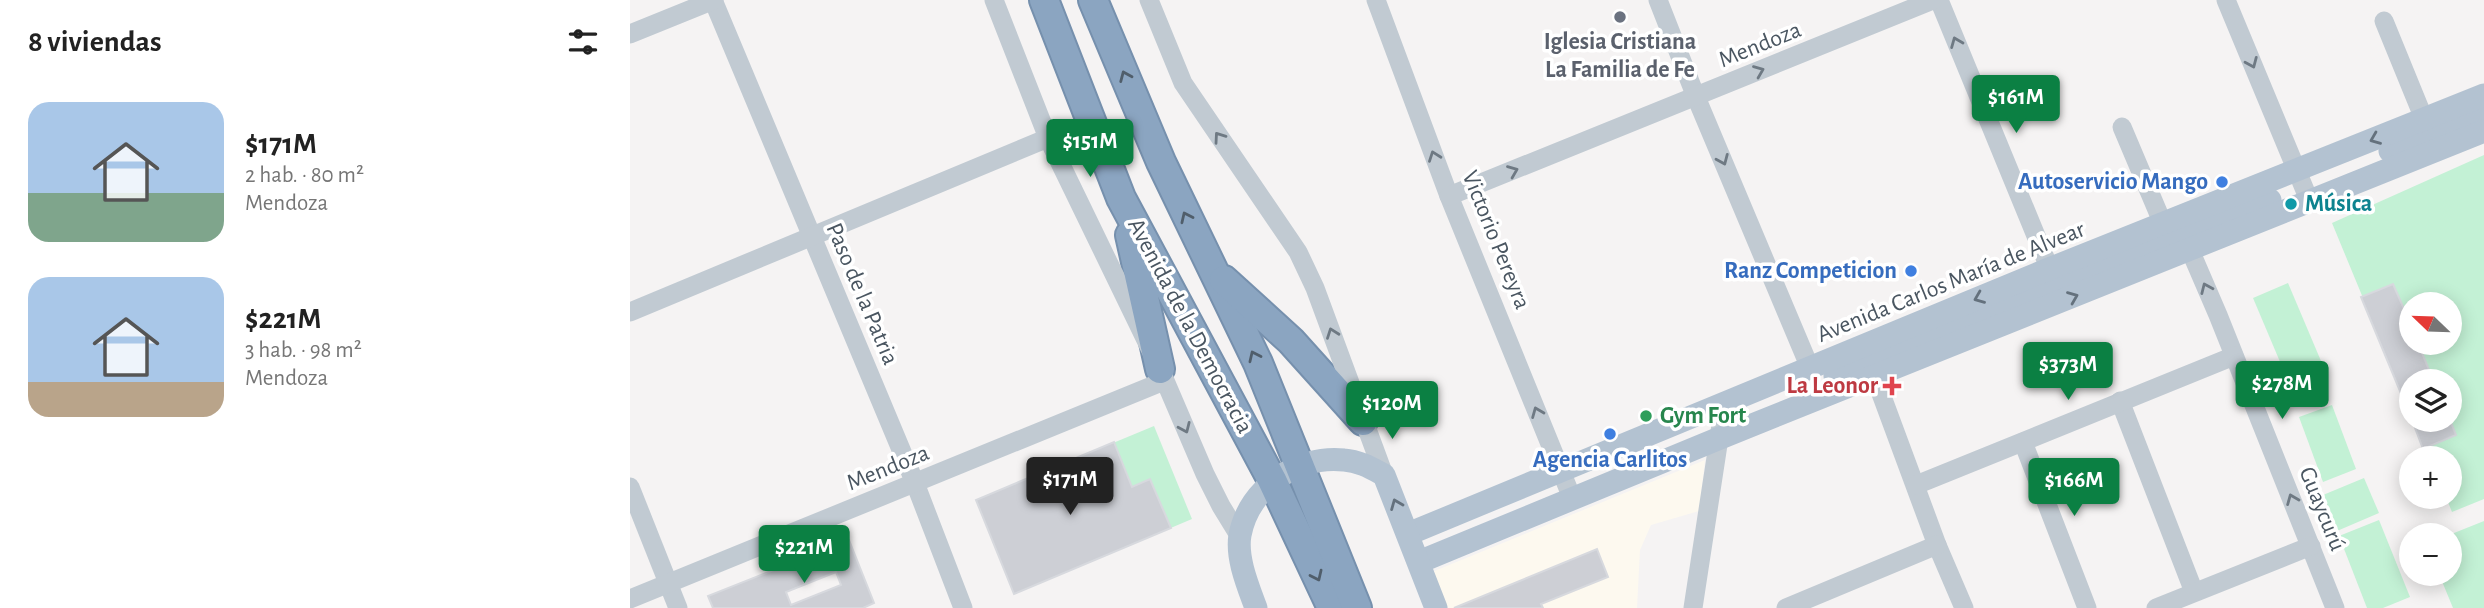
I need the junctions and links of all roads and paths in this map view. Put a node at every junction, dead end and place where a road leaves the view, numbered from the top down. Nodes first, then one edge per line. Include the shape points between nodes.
1 (713, 0) edge
2 (994, 0) edge
3 (1044, 0) edge
4 (1093, 0) edge
5 (1149, 0) edge
6 (1377, 0) edge
7 (1658, 0) edge
8 (1933, 0) edge
9 (1939, 0) edge
10 (2226, 0) edge
11 (2384, 21) dead end
12 (630, 34) edge
13 (2484, 95) edge
14 (1696, 97) junction
15 (2484, 113) edge
16 (2424, 119) junction
17 (2122, 127) dead end
18 (2484, 131) edge
19 (1048, 138) junction
20 (2303, 186) junction
21 (1449, 196) junction
22 (1121, 198) junction
23 (2162, 224) junction
24 (812, 238) junction
25 (2186, 243) junction
26 (1214, 271) junction
27 (2053, 277) junction
28 (630, 312) edge
29 (2234, 356) junction
30 (1869, 361) junction
31 (1810, 368) junction
32 (1162, 375) junction
33 (2120, 401) junction
34 (1363, 421) junction
35 (1720, 431) junction
36 (2023, 442) junction
37 (1300, 467) junction
38 (1384, 475) junction
39 (1272, 480) junction
40 (915, 483) junction
41 (1566, 485) junction
42 (1916, 485) junction
43 (630, 487) edge
44 (1506, 509) junction
45 (1440, 522) junction
46 (1408, 534) junction
47 (1240, 537) junction
48 (1937, 545) junction
49 (2311, 546) junction
50 (1444, 551) junction
51 (1419, 562) junction
52 (668, 583) junction
53 (2194, 592) junction
54 (630, 598) edge
55 (1254, 606) edge
56 (678, 608) edge
57 (963, 608) edge
58 (1332, 608) edge
59 (1357, 608) edge
60 (1436, 608) edge
61 (1693, 608) edge
62 (1786, 608) edge
63 (1964, 608) edge
64 (2087, 608) edge
65 (2156, 608) edge
66 (2335, 608) edge

1 - 12 street
1 - 24 street, Paso de la Patria
2 - 19 street, Avenida de la Democracia
3 - 22 highway, Avenida de la Democracia
26 -> 4 highway, Avenida de la Democracia via 1161,162
34 -> 5 street via 1298,252 1183,83
21 -> 6 street, Victorio Pereyra
7 - 14 street
14 -> 8 street, Mendoza
27 -> 9 street
10 -> 20 street
11 - 16 street
13 - 16 main road, Avenida Carlos María de Alvear
21 -> 14 street, Mendoza
14 -> 31 street
15 - 20 main road, Avenida Carlos María de Alvear
16 -> 20 main road, Avenida Carlos María de Alvear
17 - 23 street
18 - 20 main road, Avenida Carlos María de Alvear
19 - 24 street
19 - 32 street, Avenida de la Democracia
20 - 23 main road, Avenida Carlos María de Alvear
20 - 25 main road, Avenida Carlos María de Alvear
41 -> 21 street, Victorio Pereyra
22 - 32 highway
22 - 39 highway, Avenida de la Democracia
23 - 27 main road, Avenida Carlos María de Alvear
24 - 28 street
24 - 40 street, Paso de la Patria
25 - 27 main road, Avenida Carlos María de Alvear
29 -> 25 street, Guaycurú
30 -> 25 main road, Avenida Carlos María de Alvear
26 - 34 highway via 1291,341
37 -> 26 highway, Avenida de la Democracia
27 - 30 main road, Avenida Carlos María de Alvear
29 - 33 street
49 -> 29 street, Guaycurú
30 - 31 main road, Avenida Carlos María de Alvear
30 - 35 main road, Avenida Carlos María de Alvear
30 - 42 street
31 - 41 main road, Avenida Carlos María de Alvear
32 - 40 street, Mendoza
32 -> 47 street, Avenida de la Democracia via 1205,474
33 - 36 street
33 - 53 street
34 - 38 street
35 - 41 main road, Avenida Carlos María de Alvear
35 - 61 street
36 - 42 street
36 - 64 street
37 - 38 main road via 1344,460 1365,464
37 - 39 main road
37 - 59 highway, Avenida de la Democracia
46 -> 38 main road
39 - 47 main road via 1249,509
39 -> 58 highway, Avenida de la Democracia
40 - 52 street, Mendoza
40 - 57 street, Paso de la Patria
41 - 44 main road, Avenida Carlos María de Alvear
41 - 45 main road, Avenida Carlos María de Alvear
41 - 50 main road, Avenida Carlos María de Alvear
42 - 48 street
43 - 52 street
44 - 45 main road, Avenida Carlos María de Alvear
44 - 50 main road, Avenida Carlos María de Alvear
45 - 46 main road, Avenida Carlos María de Alvear
46 - 51 main road
47 - 55 main road, Avenida de la Democracia via 1243,571
48 - 62 street
48 - 63 street
49 - 53 street
49 - 66 street, Guaycurú
50 - 51 main road, Avenida Carlos María de Alvear
51 - 60 main road
52 - 54 street, Mendoza
52 - 56 street
53 - 65 street

